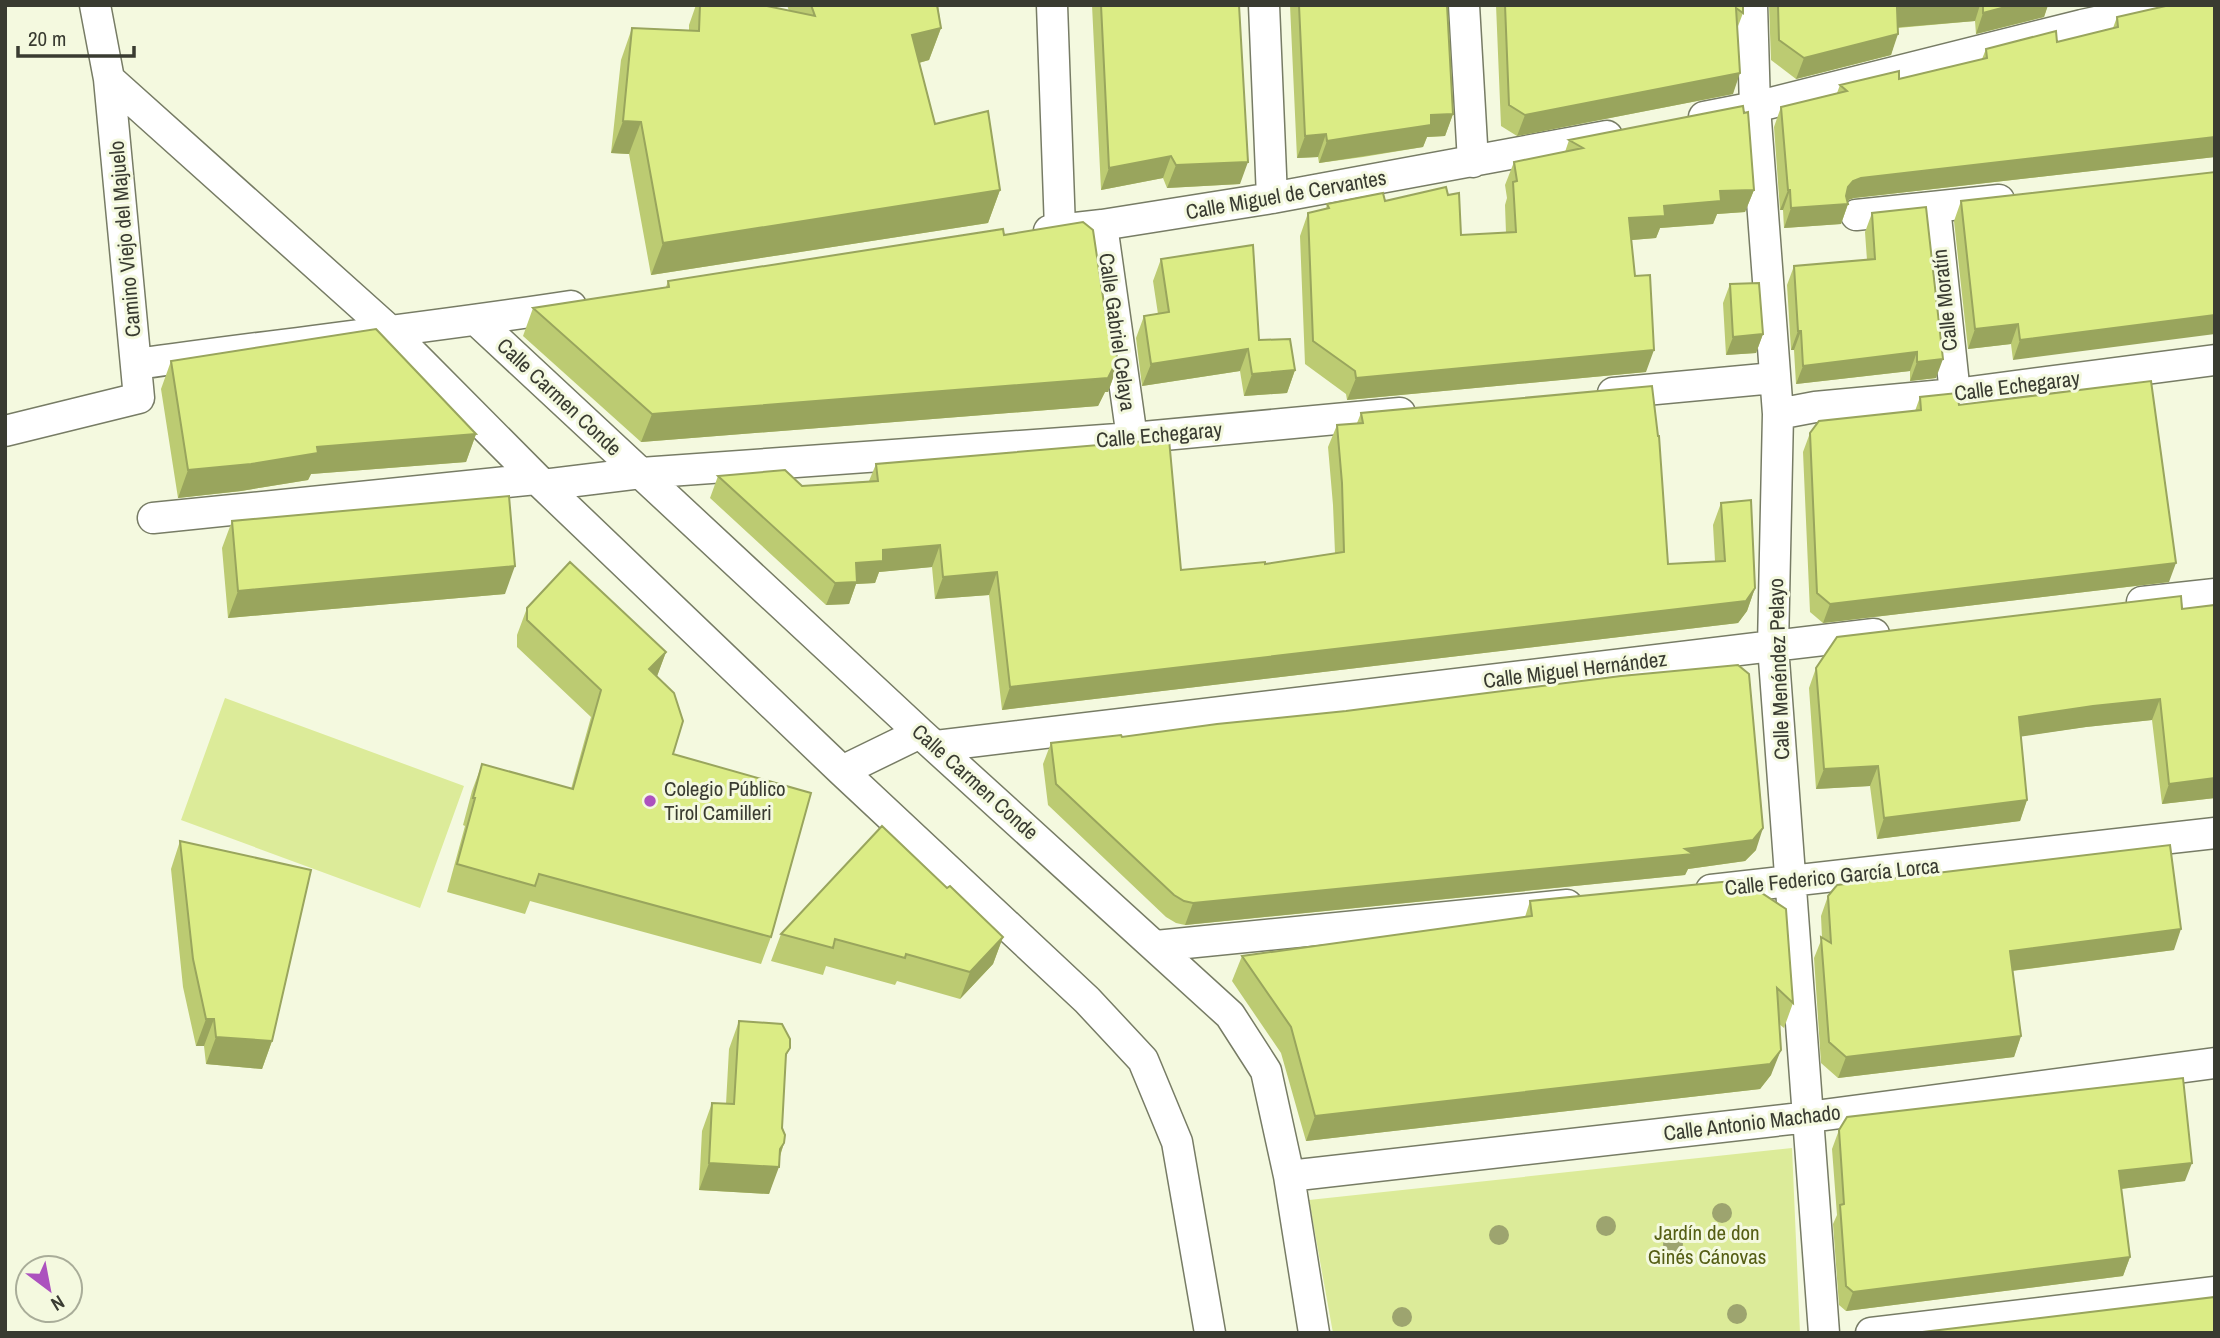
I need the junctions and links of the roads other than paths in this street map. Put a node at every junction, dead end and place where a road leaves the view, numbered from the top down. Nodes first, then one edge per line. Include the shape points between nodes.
1 (95, 5) edge
2 (1052, 5) edge
3 (1264, 5) edge
4 (1464, 5) edge
5 (1752, 5) edge
6 (2174, 5) edge
7 (2081, 15) edge
8 (109, 79) junction
9 (1755, 107) junction
10 (1675, 123) edge
11 (1634, 131) edge
12 (1473, 162) junction
13 (2028, 196) edge
14 (1272, 198) junction
15 (1935, 207) junction
16 (1856, 215) dead end
17 (1102, 225) junction
18 (1060, 229) junction
19 (1020, 235) edge
20 (598, 301) edge
21 (476, 320) junction
22 (389, 330) junction
23 (2215, 360) edge
24 (137, 364) junction
25 (1774, 378) junction
26 (1955, 394) junction
27 (1583, 396) edge
28 (1433, 410) edge
29 (1777, 414) junction
30 (5, 431) edge
31 (1132, 438) junction
32 (641, 473) junction
33 (539, 482) junction
34 (153, 518) dead end
35 (2215, 594) edge
36 (2118, 605) edge
37 (1898, 631) edge
38 (1773, 646) junction
39 (928, 739) junction
40 (842, 771) junction
41 (2215, 833) edge
42 (1790, 882) junction
43 (1680, 894) edge
44 (1597, 902) edge
45 (1156, 946) junction
46 (2215, 1063) edge
47 (1809, 1117) junction
48 (1289, 1176) junction
49 (2215, 1292) edge
50 (1210, 1333) edge
51 (1314, 1333) edge
52 (1824, 1333) edge
53 (1871, 1333) edge

1 - 8 street, Camino Viejo del Majuelo
2 - 18 street
3 - 14 street
4 - 12 street
5 - 9 street, Calle Menéndez Pelayo
6 - 7 street
7 - 9 street
8 - 22 street
8 - 24 street, Camino Viejo del Majuelo
9 - 10 street
9 - 25 street, Calle Menéndez Pelayo
11 - 12 street, Calle Miguel de Cervantes
12 - 14 street, Calle Miguel de Cervantes
13 - 15 street
14 - 17 street, Calle Miguel de Cervantes
15 - 16 street
15 - 26 street, Calle Moratín
17 - 18 street, Calle Miguel de Cervantes
17 - 31 street, Calle Gabriel Celaya
18 - 19 street, Calle Miguel de Cervantes
20 - 21 street
21 - 22 street
21 - 32 street, Calle Carmen Conde
22 - 24 street
22 - 33 street
23 - 26 street, Calle Echegaray
24 - 30 street, Camino Viejo del Majuelo via 139,398
25 - 27 street
25 - 29 street, Calle Menéndez Pelayo
26 - 29 street, Calle Echegaray
28 - 31 street, Calle Echegaray
29 - 38 street, Calle Menéndez Pelayo
31 - 32 street, Calle Echegaray
32 - 33 street, Calle Echegaray
32 - 39 street, Calle Carmen Conde
33 - 34 street, Calle Echegaray
33 - 40 street
35 - 36 street
37 - 38 street, Calle Miguel Hernández
38 - 39 street, Calle Miguel Hernández
38 - 42 street, Calle Menéndez Pelayo
39 - 40 street, Calle Miguel Hernández
39 - 45 street, Calle Carmen Conde
40 - 50 street via 1087,1000 1143,1060 1177,1142
41 - 42 street, Calle Federico García Lorca
42 - 43 street, Calle Federico García Lorca
42 - 47 street, Calle Menéndez Pelayo
44 - 45 street
45 - 48 street, Calle Carmen Conde via 1230,1015 1266,1071
46 - 47 street, Calle Antonio Machado
47 - 48 street, Calle Antonio Machado
47 - 52 street, Calle Menéndez Pelayo
48 - 51 street, Calle Carmen Conde
49 - 53 street

